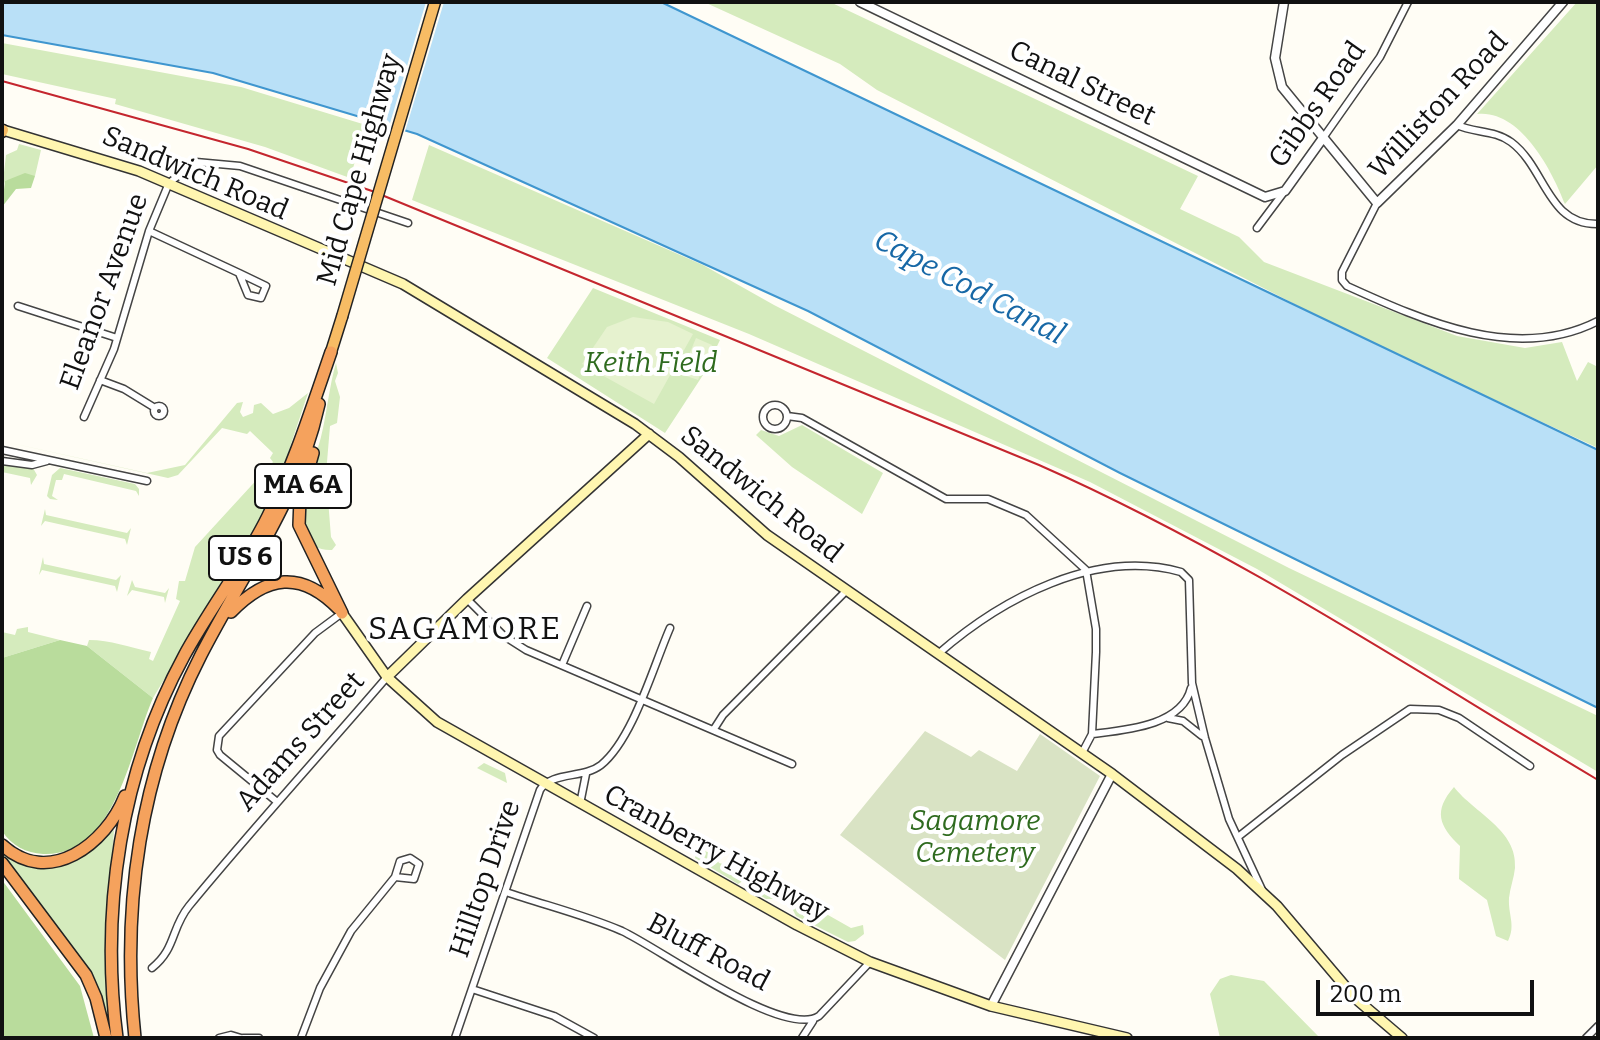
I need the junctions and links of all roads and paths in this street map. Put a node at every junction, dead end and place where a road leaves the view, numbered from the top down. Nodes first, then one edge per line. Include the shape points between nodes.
1 (435, 2) edge
2 (860, 2) edge
3 (1284, 2) edge
4 (1408, 2) edge
5 (1563, 2) edge
6 (1457, 125) junction
7 (2, 131) edge
8 (1323, 138) junction
9 (169, 183) junction
10 (1285, 191) junction
11 (1377, 203) junction
12 (408, 223) dead end
13 (1598, 224) edge
14 (1257, 228) dead end
15 (149, 231) junction
16 (239, 273) junction
17 (18, 306) dead end
18 (1598, 321) edge
19 (117, 338) junction
20 (331, 352) junction
21 (100, 380) junction
22 (155, 408) dead end
23 (787, 416) dead end
24 (84, 417) dead end
25 (649, 434) junction
26 (2, 450) edge
27 (2, 461) edge
28 (50, 461) junction
29 (147, 481) dead end
30 (1086, 570) junction
31 (847, 590) junction
32 (467, 599) junction
33 (587, 606) dead end
34 (342, 613) junction
35 (218, 626) junction
36 (670, 628) dead end
37 (938, 654) junction
38 (562, 665) junction
39 (387, 677) junction
40 (1192, 683) junction
41 (640, 698) junction
42 (1168, 718) junction
43 (714, 729) junction
44 (1092, 734) junction
45 (1205, 738) junction
46 (1082, 753) junction
47 (141, 755) junction
48 (792, 764) dead end
49 (1530, 766) dead end
50 (586, 774) junction
51 (1112, 774) junction
52 (544, 784) junction
53 (276, 801) junction
54 (580, 804) junction
55 (1238, 837) junction
56 (2, 845) edge
57 (2, 863) edge
58 (395, 877) dead end
59 (506, 892) junction
60 (1263, 892) junction
61 (870, 962) junction
62 (152, 968) dead end
63 (472, 989) junction
64 (991, 1006) junction
65 (813, 1020) junction
66 (1598, 1026) edge
67 (106, 1038) edge
68 (117, 1038) edge
69 (135, 1038) edge
70 (219, 1038) edge
71 (242, 1038) edge
72 (259, 1038) edge
73 (301, 1038) edge
74 (455, 1038) edge
75 (594, 1038) edge
76 (802, 1038) edge
77 (1127, 1038) edge
78 (1402, 1038) edge
79 (1586, 1038) edge

1 - 20 highway, Mid Cape Highway / US 6, bridge
2 - 10 street, Canal Street via 1250,192 1272,197
3 - 8 street via 1276,46 1278,78
4 - 8 street, Gibbs Road via 1380,57
5 - 6 street, Williston Road
6 - 11 street, Williston Road
6 - 13 street via 1507,139 1530,161 1562,214 1577,223
7 - 9 main road, Sandwich Road
8 - 10 street, Gibbs Road
8 - 11 street
9 - 12 street via 196,162 226,164
9 - 15 street, Eleanor Avenue
9 - 25 main road, Sandwich Road via 421,293
10 - 14 street, Gibbs Road
11 - 18 street via 1342,280 1361,292 1496,338 1541,338
15 - 16 street
15 - 19 street, Eleanor Avenue
16 - 16 street via 263,282 261,298 248,295
17 - 19 street
19 - 21 street, Eleanor Avenue
20 - 34 highway, MA 6A via 298,519
20 - 35 highway, Mid Cape Highway / US 6 via 309,446 284,508
20 - 47 highway, Mid Cape Highway / US 6 via 273,505 184,656
21 - 22 street
21 - 24 street, Eleanor Avenue
23 - 30 street via 802,418 946,499 988,499 1026,515
25 - 31 main road, Sandwich Road via 752,523
25 - 32 main road, Adams Street
26 - 28 street
27 - 28 street
28 - 29 street
30 - 37 street via 1034,591
30 - 40 street via 1163,568 1184,574 1190,597
30 - 44 street via 1096,629
31 - 37 main road, Sandwich Road
31 - 43 street
32 - 38 street via 511,641
32 - 39 main road, Adams Street
33 - 38 street
34 - 35 highway via 312,587 278,582 254,591
34 - 39 main road, Cranberry Highway / MA 6A
34 - 53 street via 315,633 218,741 220,755
35 - 69 highway, Mid Cape Highway / US 6 via 170,724 142,827 130,920
36 - 41 street
37 - 46 main road, Sandwich Road
38 - 41 street
39 - 52 main road, Cranberry Highway / MA 6A via 437,722
39 - 53 street, Adams Street
40 - 42 street via 1185,703
40 - 45 street
41 - 43 street
41 - 50 street via 614,751
42 - 44 street
42 - 45 street via 1188,723
43 - 48 street
44 - 46 street
45 - 55 street
46 - 51 main road, Sandwich Road
47 - 56 highway via 114,819 79,853 62,861 39,862
47 - 68 highway, Mid Cape Highway / US 6 via 115,887 112,968
49 - 55 street via 1459,718 1439,710 1410,709
50 - 52 street
50 - 54 street
51 - 60 main road, Sandwich Road
51 - 64 street
52 - 54 main road, Cranberry Highway / MA 6A
52 - 59 street, Hilltop Drive
53 - 62 street, Adams Street via 185,911 168,953
54 - 61 main road, Cranberry Highway / MA 6A
55 - 60 street
57 - 67 highway via 86,975
58 - 73 street via 351,931
59 - 63 street, Hilltop Drive
59 - 65 street, Bluff Road via 623,932 772,1012
60 - 78 main road, Sandwich Road via 1355,998
61 - 64 main road, Cranberry Highway / MA 6A
61 - 65 street
63 - 74 street, Hilltop Drive
63 - 75 street, Hilltop Drive via 554,1016
64 - 77 main road, Cranberry Highway / MA 6A
65 - 76 street
66 - 79 street
70 - 71 street
71 - 72 street

